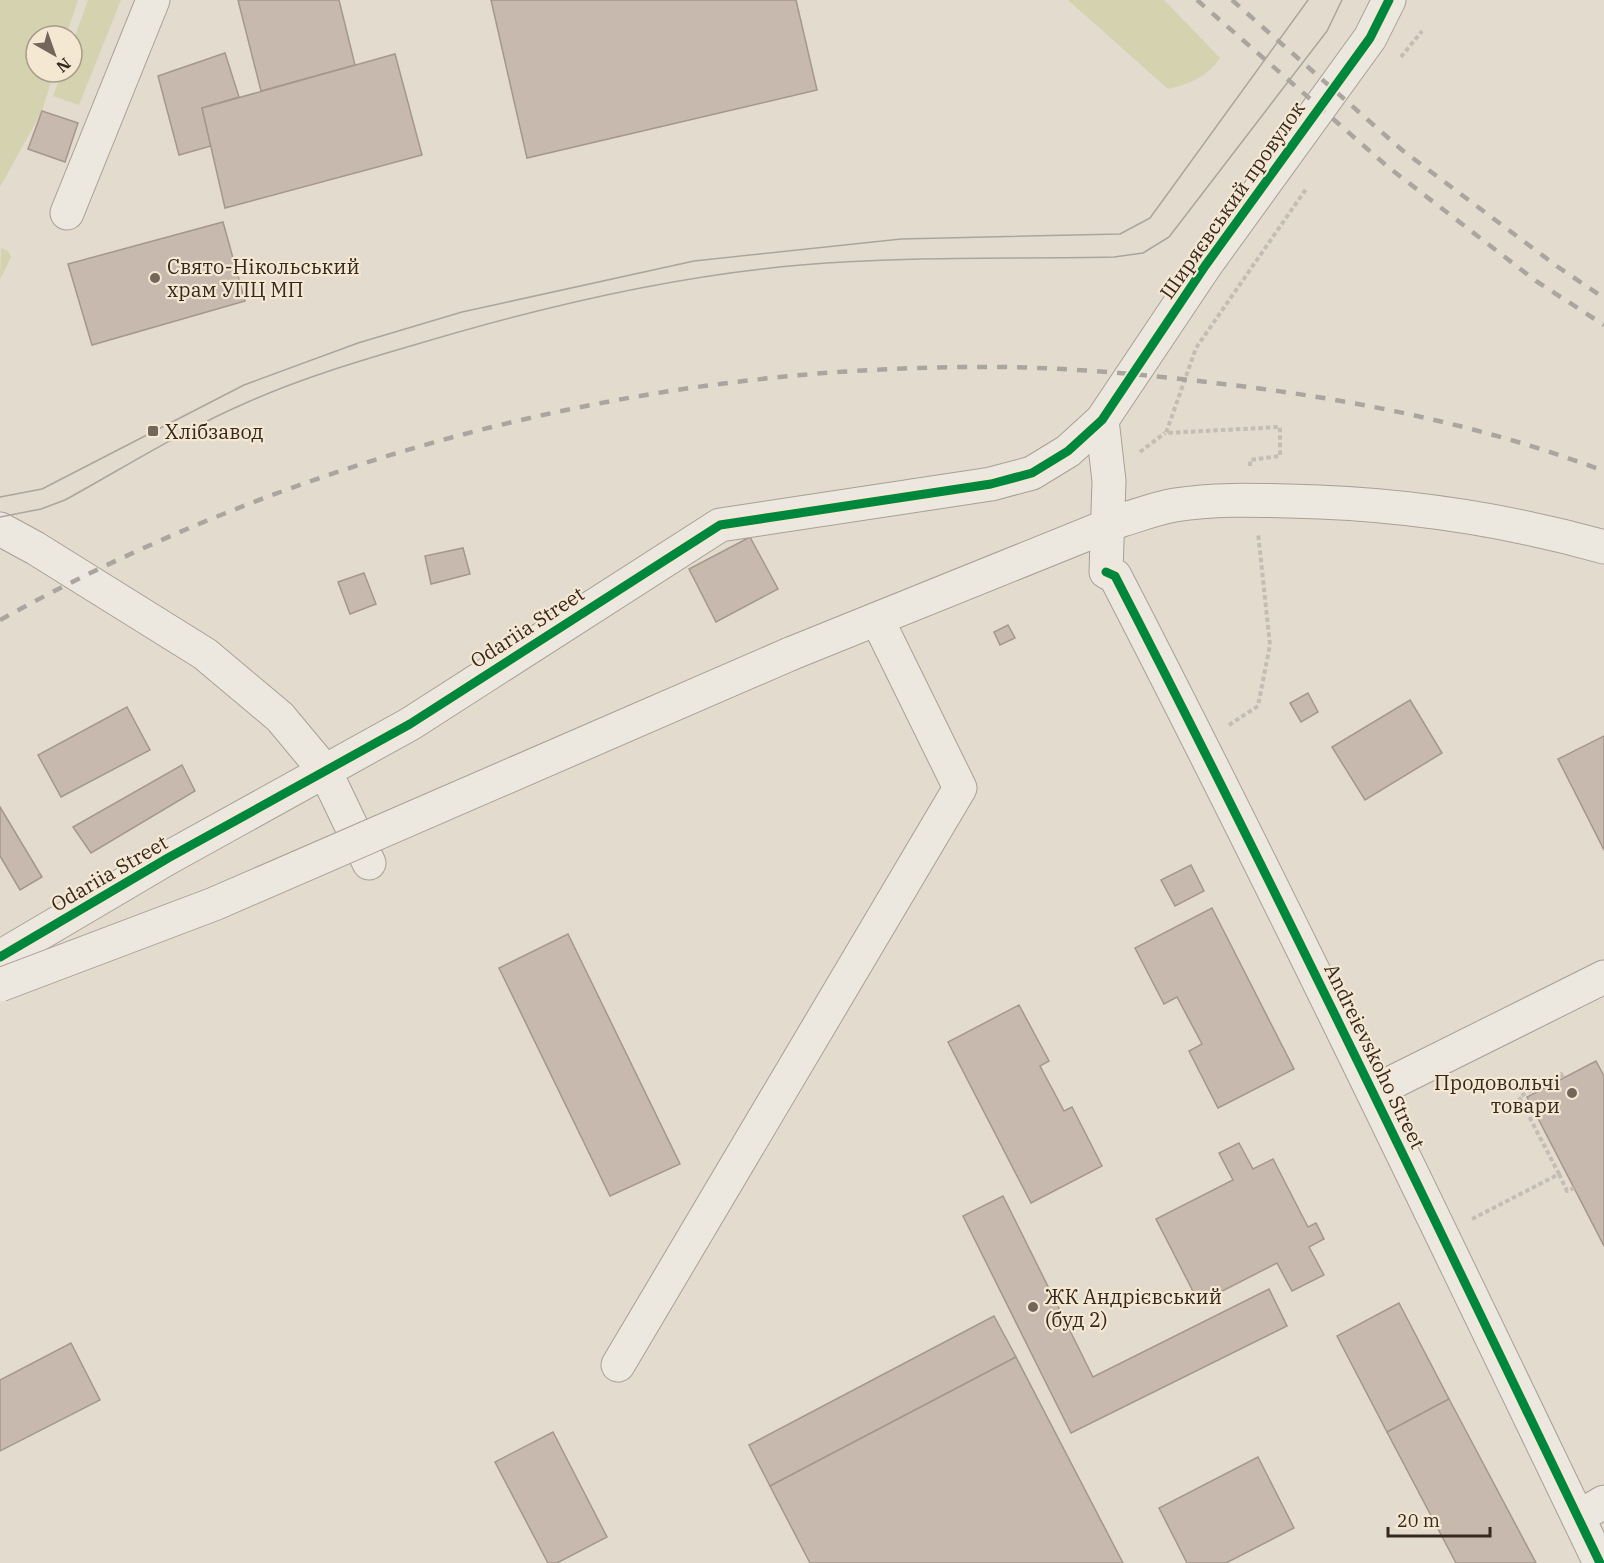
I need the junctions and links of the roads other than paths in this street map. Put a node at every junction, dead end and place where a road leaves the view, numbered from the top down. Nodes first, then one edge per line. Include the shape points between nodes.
1 (153, 0) edge
2 (1389, 0) edge
3 (68, 213) dead end
4 (1102, 420) junction
5 (1106, 526) junction
6 (0, 529) edge
7 (1604, 547) edge
8 (877, 619) junction
9 (326, 771) junction
10 (369, 863) dead end
11 (0, 957) edge
12 (1604, 977) edge
13 (0, 985) edge
14 (1373, 1092) junction
15 (618, 1365) dead end
16 (1591, 1510) edge
17 (1600, 1563) edge

1 - 3 street
2 - 4 street, Ширяєвський провулок via 1370,38 1205,266
4 - 5 street via 1109,481
4 - 9 street, Odariia Street via 1068,451 1032,473 720,525 410,724
5 - 7 street via 1174,505 1224,500 1328,502 1429,510 1535,527
5 - 8 street
5 - 14 street, Andreievskoho Street via 1106,572 1115,576 1201,743
6 - 9 street via 205,654 280,717
8 - 13 street, bridge via 214,904
8 - 15 street via 960,788
9 - 10 street
9 - 11 street, Odariia Street
12 - 14 street
14 - 16 street, Andreievskoho Street via 1442,1234
16 - 17 street, Andreievskoho Street

